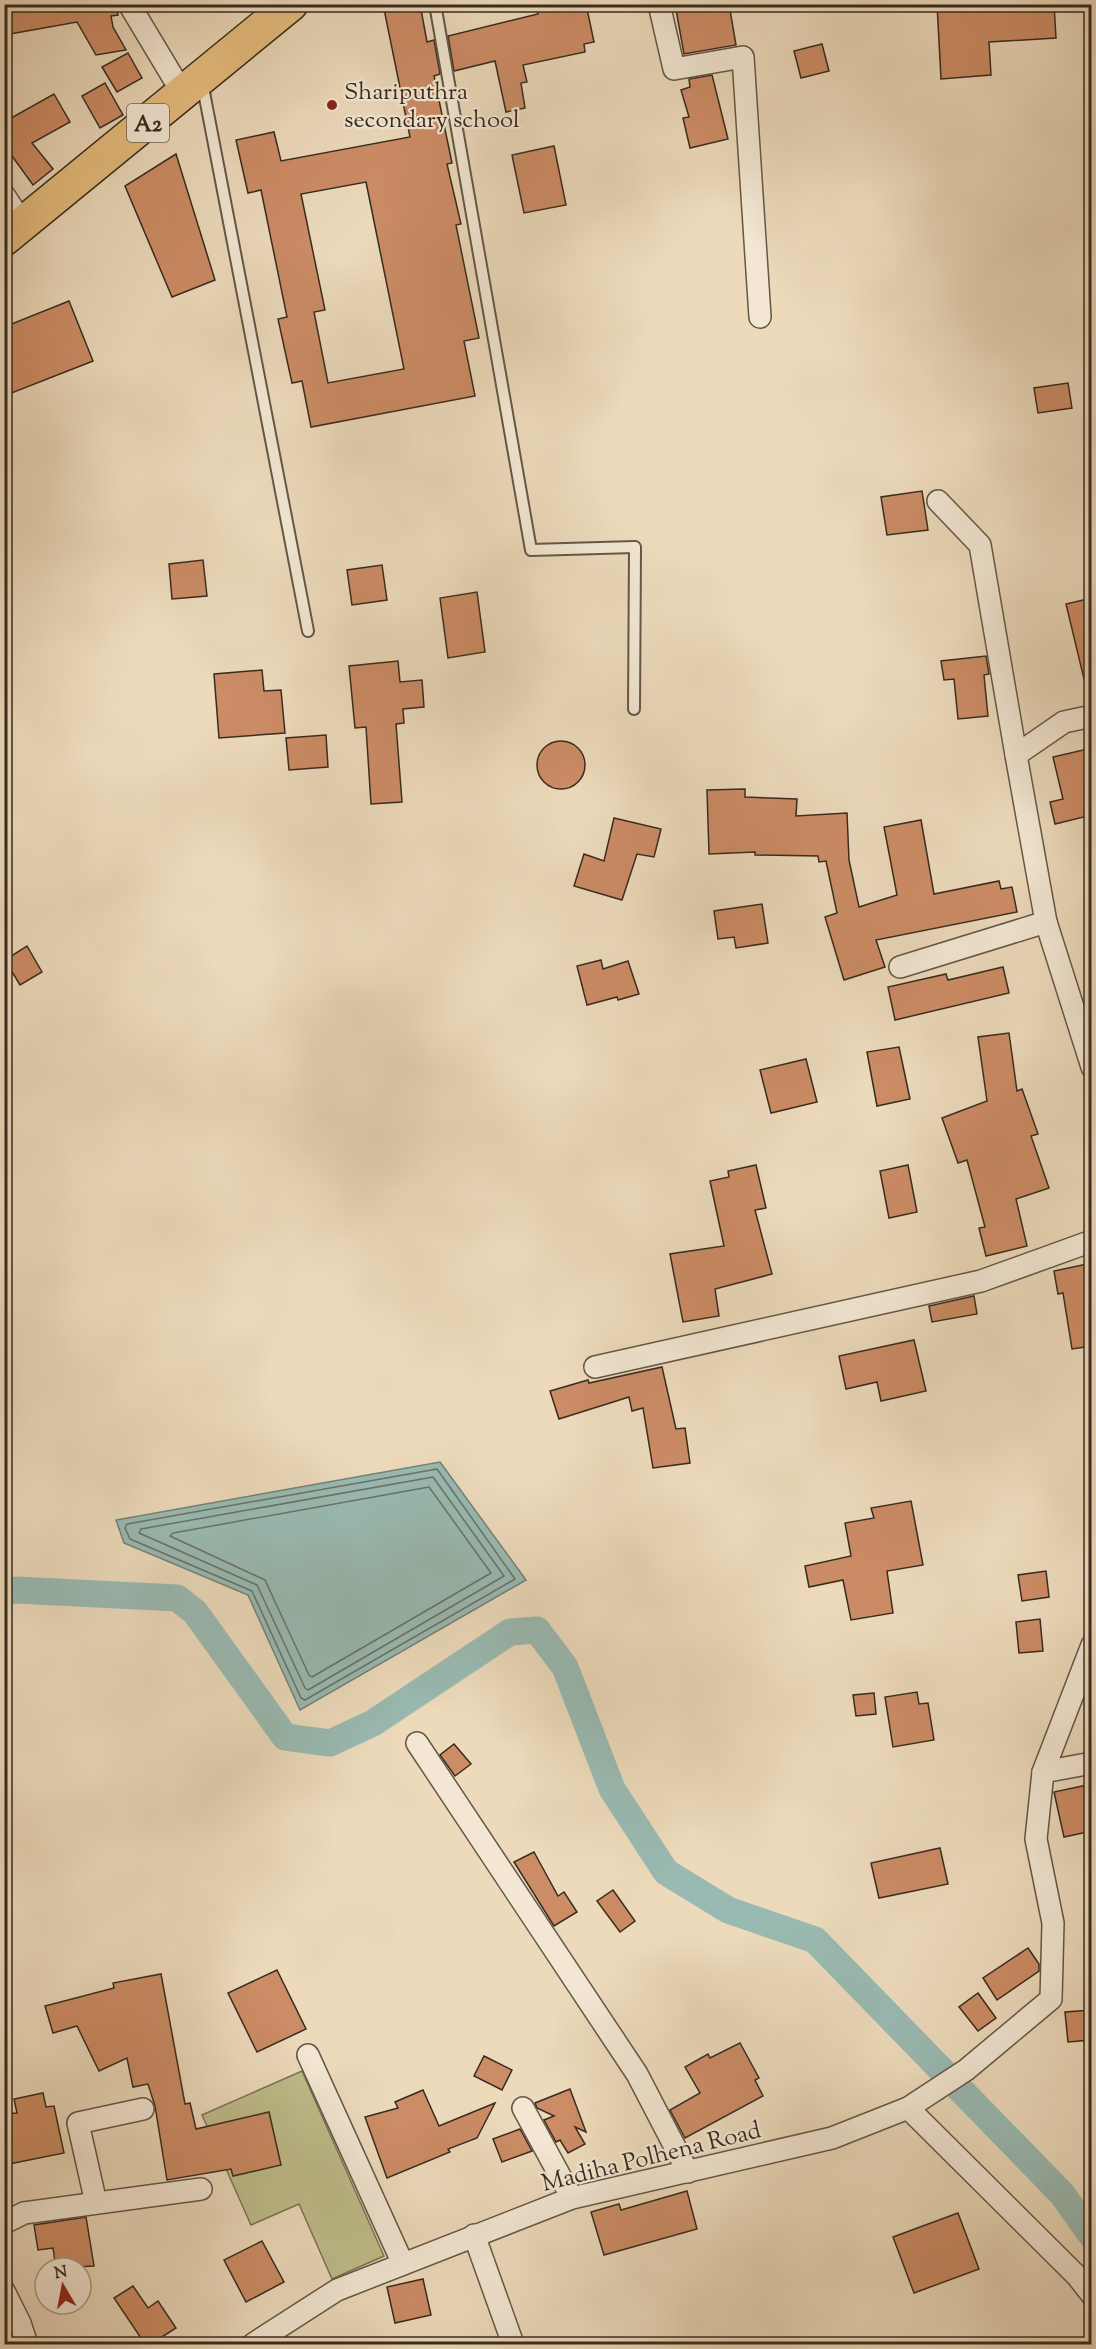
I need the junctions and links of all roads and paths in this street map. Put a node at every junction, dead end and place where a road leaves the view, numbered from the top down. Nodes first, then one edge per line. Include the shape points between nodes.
1 (129, 4) edge
2 (291, 4) edge
3 (435, 4) edge
4 (659, 4) edge
5 (192, 87) junction
6 (4, 195) edge
7 (14, 232) edge
8 (760, 318) dead end
9 (938, 501) dead end
10 (308, 631) dead end
11 (634, 709) dead end
12 (1092, 716) edge
13 (1016, 755) junction
14 (1046, 922) junction
15 (900, 967) dead end
16 (1092, 1067) edge
17 (1092, 1241) edge
18 (595, 1367) dead end
19 (1092, 1645) edge
20 (417, 1743) dead end
21 (1092, 1764) edge
22 (1043, 1772) junction
23 (308, 2055) dead end
24 (523, 2108) dead end
25 (908, 2108) junction
26 (143, 2109) dead end
27 (687, 2172) junction
28 (201, 2189) dead end
29 (572, 2198) junction
30 (96, 2203) junction
31 (4, 2223) edge
32 (474, 2235) junction
33 (403, 2264) junction
34 (4, 2291) edge
35 (1092, 2295) edge
36 (12, 2328) edge
37 (27, 2344) edge
38 (253, 2344) edge
39 (513, 2344) edge

1 - 5 street
2 - 5 highway, A2
3 - 11 lane via 531,550 634,548
4 - 8 street via 674,69 743,57
5 - 7 highway, A2
5 - 10 lane
6 - 7 street
9 - 13 street via 980,545
12 - 13 street via 1064,722
13 - 14 street
14 - 15 street
14 - 16 street
17 - 18 street via 981,1281
19 - 22 street, Madiha Polhena Road
20 - 27 street via 637,2074
21 - 22 street
22 - 25 street, Madiha Polhena Road via 1036,1839 1053,1923 1051,1999 966,2070
23 - 33 street
24 - 29 street
25 - 27 street, Madiha Polhena Road via 832,2138
25 - 35 street
26 - 30 street via 78,2123
27 - 29 street, Madiha Polhena Road
28 - 30 street
29 - 32 street, Madiha Polhena Road
30 - 31 street via 24,2213
32 - 33 street, Madiha Polhena Road
32 - 39 street
33 - 38 street, Madiha Polhena Road via 338,2290
34 - 36 street
36 - 37 street

